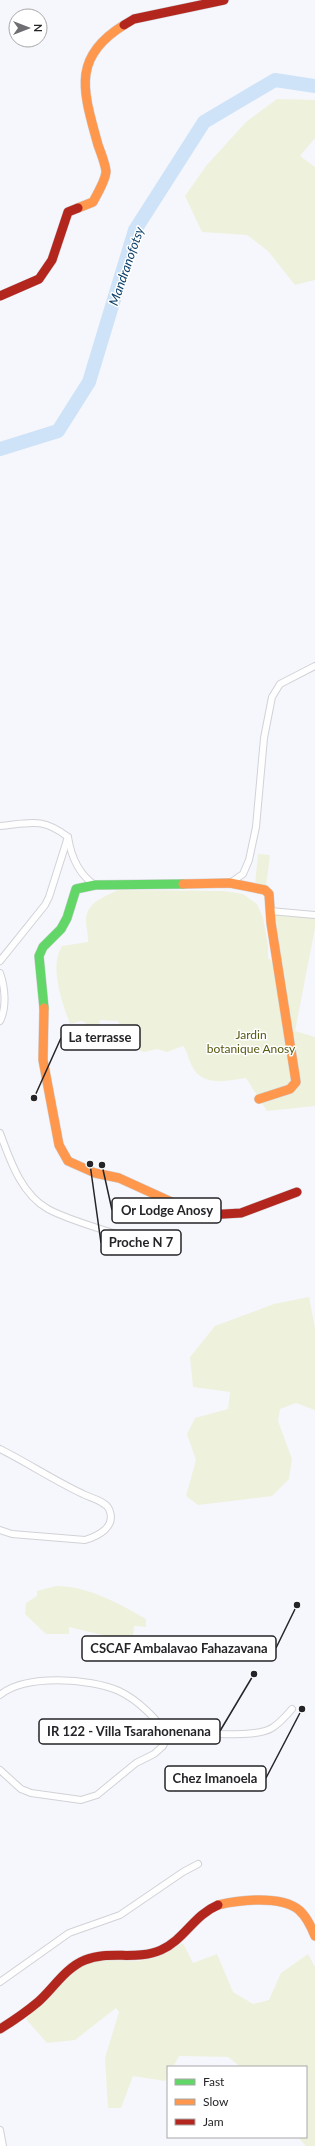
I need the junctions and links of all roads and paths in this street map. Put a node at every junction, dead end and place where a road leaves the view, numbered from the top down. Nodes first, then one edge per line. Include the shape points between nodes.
1 (224, 0) edge
2 (0, 296) edge
3 (315, 666) edge
4 (0, 826) edge
5 (68, 837) junction
6 (230, 883) junction
7 (96, 885) junction
8 (270, 911) junction
9 (315, 915) edge
10 (0, 962) edge
11 (0, 973) edge
12 (0, 1021) edge
13 (259, 1099) dead end
14 (0, 1133) edge
15 (297, 1192) dead end
16 (125, 1238) dead end
17 (0, 1449) edge
18 (0, 1530) edge
19 (0, 1695) edge
20 (292, 1709) dead end
21 (168, 1736) junction
22 (0, 1770) edge
23 (198, 1864) dead end
24 (315, 1936) edge
25 (0, 1982) edge
26 (0, 2029) edge
27 (0, 2130) edge
28 (3, 2146) edge

1 - 2 street via 134,19 109,34 93,50 86,68 85,98 106,172 93,202 68,212 52,260 39,280
3 - 6 street via 280,684 272,698 264,738 256,827 250,860 243,874
4 - 5 street via 38,822 54,826
5 - 7 street via 71,856 86,879
5 - 10 street via 47,901
6 - 7 street
6 - 8 street via 266,890 269,894
7 - 15 street via 76,889 61,929 43,947 39,956 44,1000 43,1060 57,1138 68,1161 95,1173 119,1178 198,1214 213,1216 242,1213
8 - 9 street
8 - 13 street via 296,1082 290,1089
11 - 12 street via 4,997
14 - 16 street via 18,1178 35,1199 47,1209
17 - 18 street via 82,1494 104,1503 111,1516 104,1531 85,1540 12,1534
19 - 21 street via 16,1686 35,1682 65,1681 107,1686 136,1703 160,1724
20 - 21 street via 271,1729 263,1731
21 - 22 street via 163,1746 154,1754 136,1762 97,1796 81,1800 31,1794 21,1789
23 - 25 street via 120,1914 69,1933
24 - 26 street via 310,1923 302,1913 285,1903 241,1901 220,1904 208,1909 172,1944 153,1953 86,1959 38,2002
27 - 28 street

